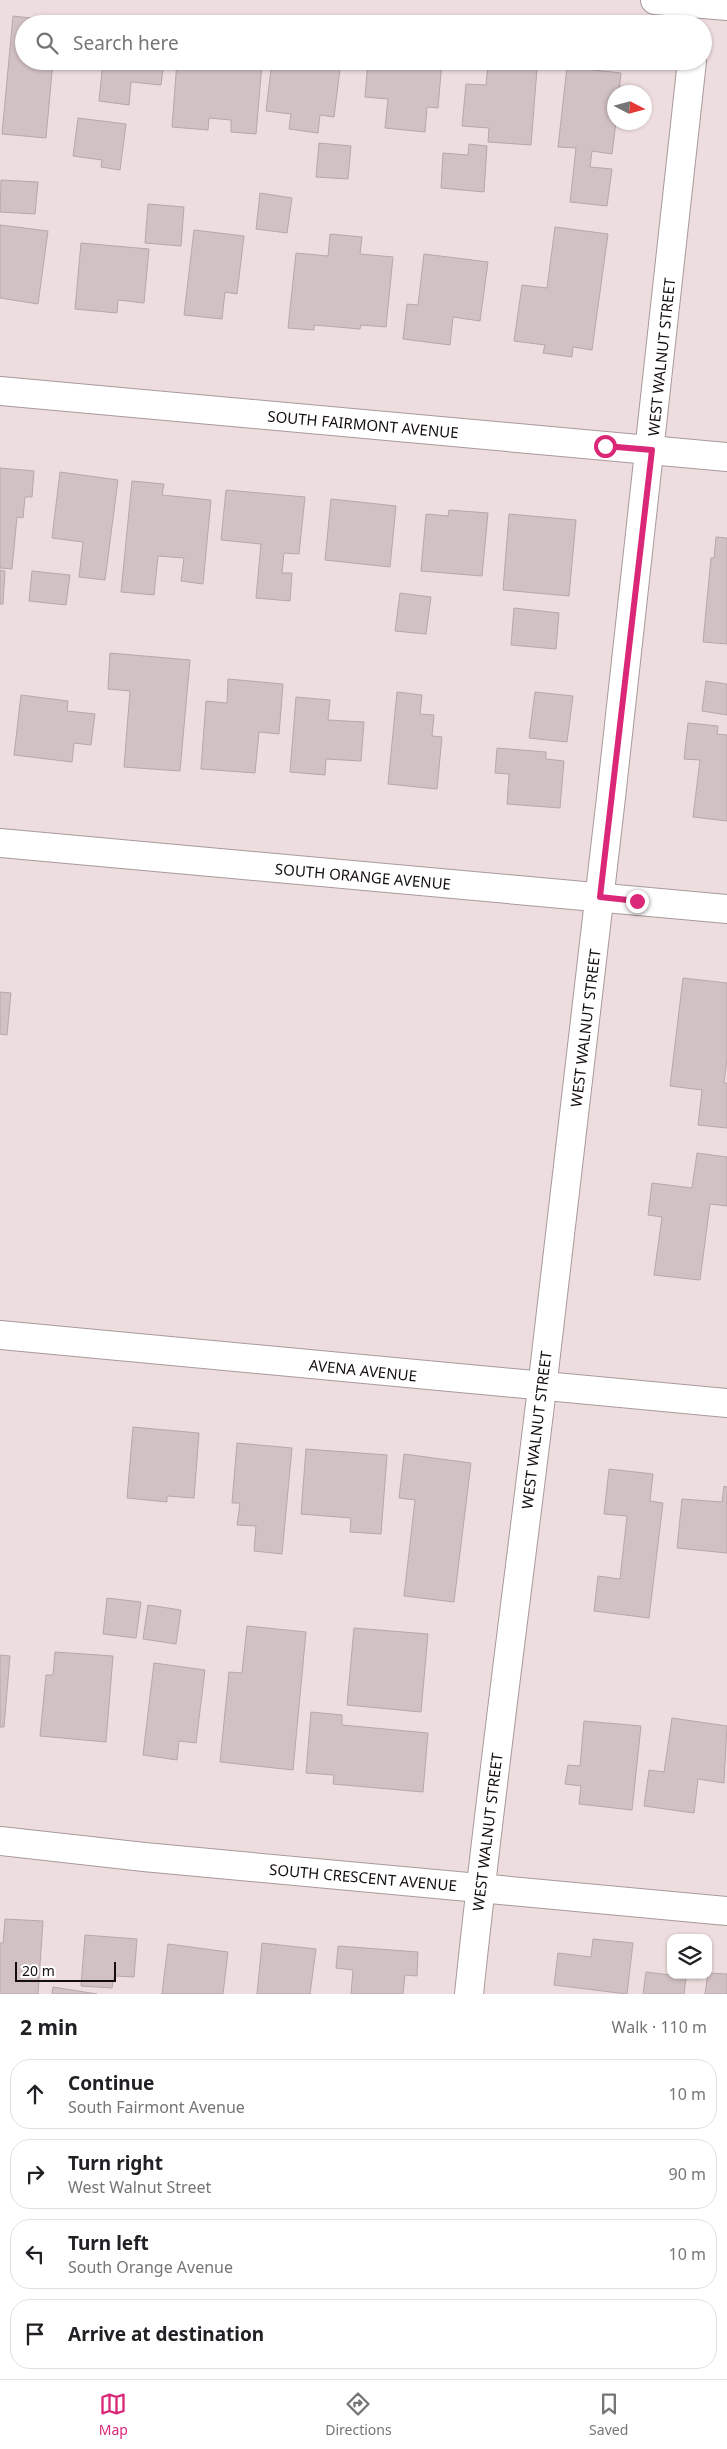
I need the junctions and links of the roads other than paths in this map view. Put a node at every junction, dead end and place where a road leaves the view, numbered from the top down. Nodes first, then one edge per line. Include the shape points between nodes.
1 (655, 0) edge
2 (727, 6) edge
3 (698, 9) edge
4 (691, 70) edge
5 (0, 391) edge
6 (652, 450) junction
7 (727, 457) edge
8 (0, 843) edge
9 (600, 897) junction
10 (727, 909) edge
11 (0, 1335) edge
12 (542, 1387) junction
13 (727, 1403) edge
14 (0, 1841) edge
15 (480, 1887) junction
16 (727, 1912) edge
17 (470, 1994) edge

1 - 3 street
2 - 3 street
4 - 6 street, WEST WALNUT STREET
5 - 6 street, SOUTH FAIRMONT AVENUE
6 - 7 street, SOUTH FAIRMONT AVENUE
6 - 9 street, WEST WALNUT STREET
8 - 9 street, SOUTH ORANGE AVENUE
9 - 10 street, SOUTH ORANGE AVENUE
9 - 12 street, WEST WALNUT STREET
11 - 12 street, AVENA AVENUE
12 - 13 street, AVENA AVENUE
12 - 15 street, WEST WALNUT STREET
14 - 15 street, SOUTH CRESCENT AVENUE
15 - 16 street, SOUTH CRESCENT AVENUE
15 - 17 street, WEST WALNUT STREET

